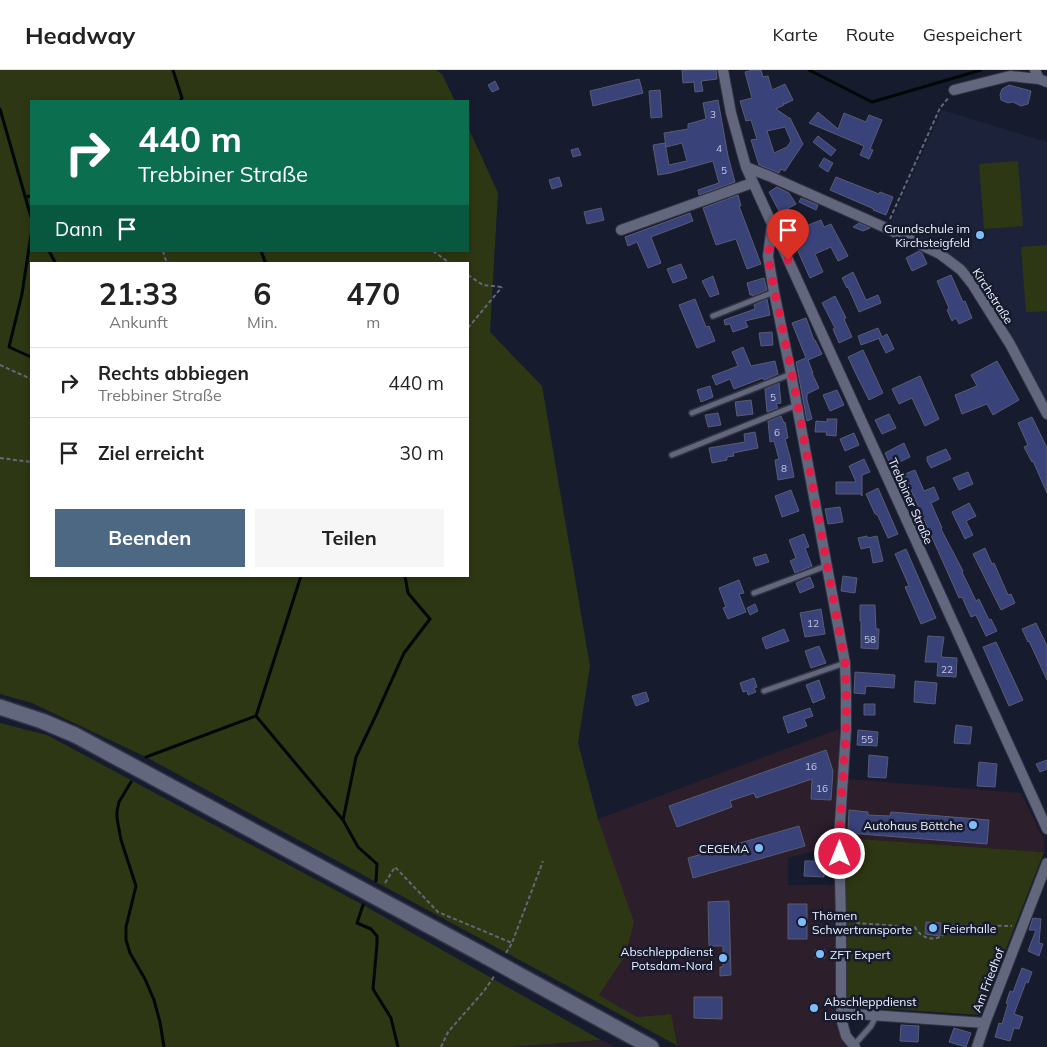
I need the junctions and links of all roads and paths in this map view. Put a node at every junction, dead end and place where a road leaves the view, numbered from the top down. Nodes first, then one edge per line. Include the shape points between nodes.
1 (723, 70) edge
2 (1040, 77) edge
3 (954, 90) joint
4 (746, 168) junction
5 (752, 183) junction
6 (772, 224) junction
7 (886, 228) junction
8 (621, 230) dead end
9 (434, 252) edge
10 (448, 262) edge
11 (469, 276) edge
12 (774, 292) junction
13 (713, 316) dead end
14 (469, 327) edge
15 (0, 365) edge
16 (792, 374) junction
17 (30, 379) edge
18 (797, 405) junction
19 (692, 414) dead end
20 (1047, 414) edge
21 (672, 454) dead end
22 (0, 458) edge
23 (30, 462) edge
24 (826, 566) junction
25 (754, 593) dead end
26 (845, 663) junction
27 (764, 691) dead end
28 (0, 708) edge
29 (1047, 829) edge
30 (1047, 863) edge
31 (385, 883) dead end
32 (856, 924) dead end
33 (1022, 927) junction
34 (512, 943) dead end
35 (842, 1013) junction
36 (876, 1016) junction
37 (985, 1023) junction
38 (854, 1046) edge
39 (651, 1047) edge
40 (977, 1047) edge

1 - 4 street, Trebbiner Straße
2 - 3 street via 1010,76
3 - 7 path via 940,108
4 - 5 street, Trebbiner Straße
4 - 7 street, Kirchstraße
5 - 6 street, Trebbiner Straße
5 - 8 street
6 - 12 street via 768,256
6 - 29 street, Trebbiner Straße
7 - 20 street, Kirchstraße via 940,254 974,285
9 - 10 path
11 - 14 path via 483,285 502,287
12 - 13 lane
12 - 16 street
15 - 17 path
16 - 18 street
16 - 19 lane
18 - 21 lane
18 - 24 street
22 - 23 path
24 - 25 lane
24 - 26 street
26 - 27 lane
26 - 35 street via 846,730 840,839
28 - 39 main road, bridge via 42,720 76,735
30 - 33 street, Am Friedhof
31 - 34 path via 394,867 438,912
32 - 33 path via 915,927 925,938 936,939 944,935 944,925
33 - 37 street, Am Friedhof
35 - 36 street, Am Friedhof
35 - 38 street via 846,1036
36 - 37 street, Am Friedhof
36 - 38 lane
37 - 40 street, Am Friedhof

